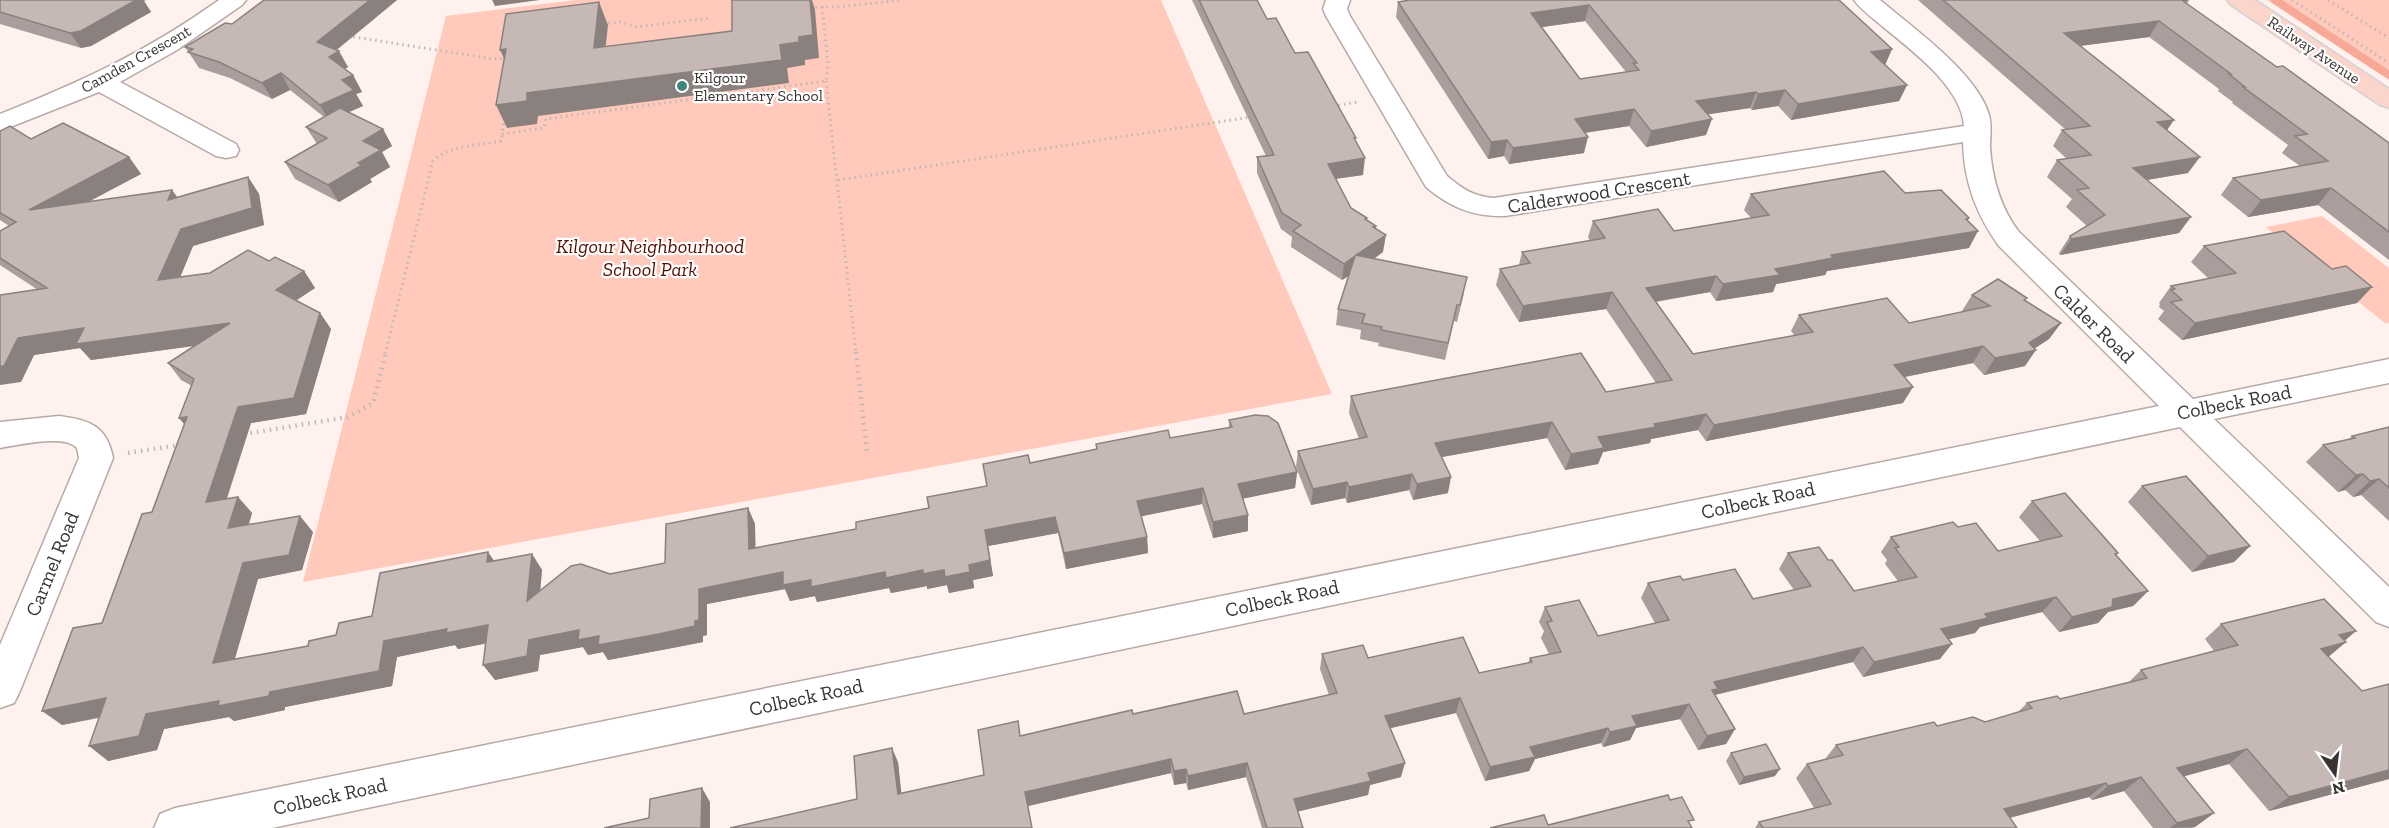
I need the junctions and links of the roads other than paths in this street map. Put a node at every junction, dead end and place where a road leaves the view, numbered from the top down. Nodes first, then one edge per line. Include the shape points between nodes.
1 (234, 0) edge
2 (1338, 0) edge
3 (1866, 0) edge
4 (2240, 0) edge
5 (100, 82) junction
6 (2389, 100) edge
7 (0, 123) edge
8 (1976, 132) junction
9 (226, 150) dead end
10 (2389, 371) edge
11 (2187, 412) junction
12 (0, 435) edge
13 (2389, 611) edge
14 (0, 691) edge
15 (175, 828) edge

1 - 5 street, Camden Crescent via 174,41
2 - 8 street, Calderwood Crescent via 1335,9 1436,181 1462,201 1484,208
3 - 8 street, Calder Road via 1954,80 1976,114
4 - 6 main road, Railway Avenue
5 - 7 street, Camden Crescent
5 - 9 street
8 - 11 street, Calder Road via 1982,188 2002,230
10 - 11 street, Colbeck Road
11 - 13 street, Calder Road
11 - 15 street, Colbeck Road
12 - 14 street, Carmel Road via 65,429 91,438 97,446 96,458

